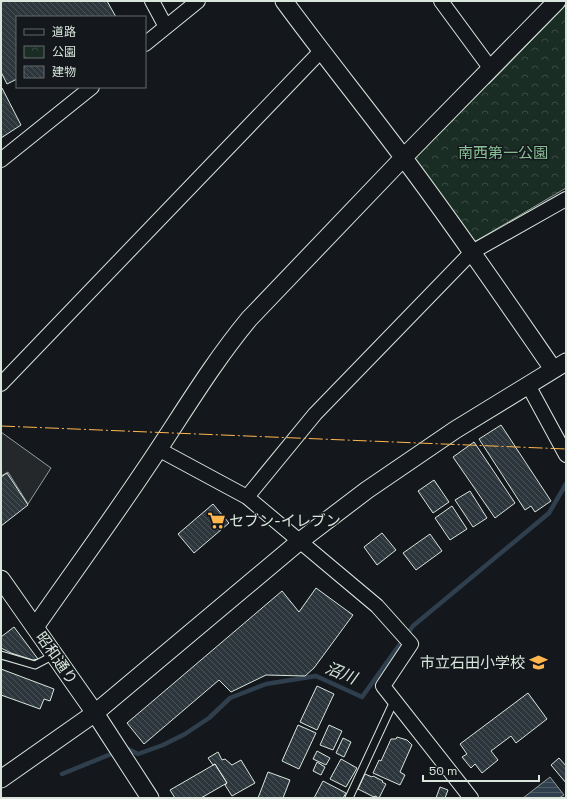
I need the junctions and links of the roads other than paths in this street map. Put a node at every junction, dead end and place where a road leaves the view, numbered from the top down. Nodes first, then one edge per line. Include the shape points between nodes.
1 (152, 1) edge
2 (198, 1) edge
3 (284, 1) edge
4 (440, 1) edge
5 (557, 1) edge
6 (166, 27) junction
7 (146, 43) edge
8 (321, 51) junction
9 (490, 69) junction
10 (91, 88) edge
11 (404, 158) junction
12 (1, 160) edge
13 (566, 199) edge
14 (472, 252) junction
15 (560, 365) edge
16 (1, 384) edge
17 (528, 385) junction
18 (158, 449) junction
19 (566, 455) edge
20 (247, 497) junction
21 (300, 541) junction
22 (1, 579) edge
23 (35, 627) junction
24 (1, 655) edge
25 (54, 655) junction
26 (394, 701) junction
27 (95, 713) junction
28 (1, 779) edge
29 (150, 798) edge
30 (349, 798) edge
31 (471, 798) edge

1 - 6 street
2 - 6 street
3 - 8 street
4 - 9 street
5 - 9 street
6 - 7 street
8 - 11 street
8 - 16 street
9 - 11 street
10 - 12 street
11 - 14 street
11 - 18 street via 249,319 199,385
13 - 14 street
14 - 15 street
14 - 20 street via 315,414
15 - 17 street
17 - 19 street
17 - 21 street via 449,434
18 - 20 street
18 - 23 street
20 - 21 street
21 - 26 street via 377,606 411,644 383,686
21 - 27 street
22 - 23 street, 昭和通り
23 - 25 street, 昭和通り
24 - 25 lane via 35,665
25 - 27 street, 昭和通り
26 - 30 lane
26 - 31 street
27 - 28 street
27 - 29 street, 昭和通り

